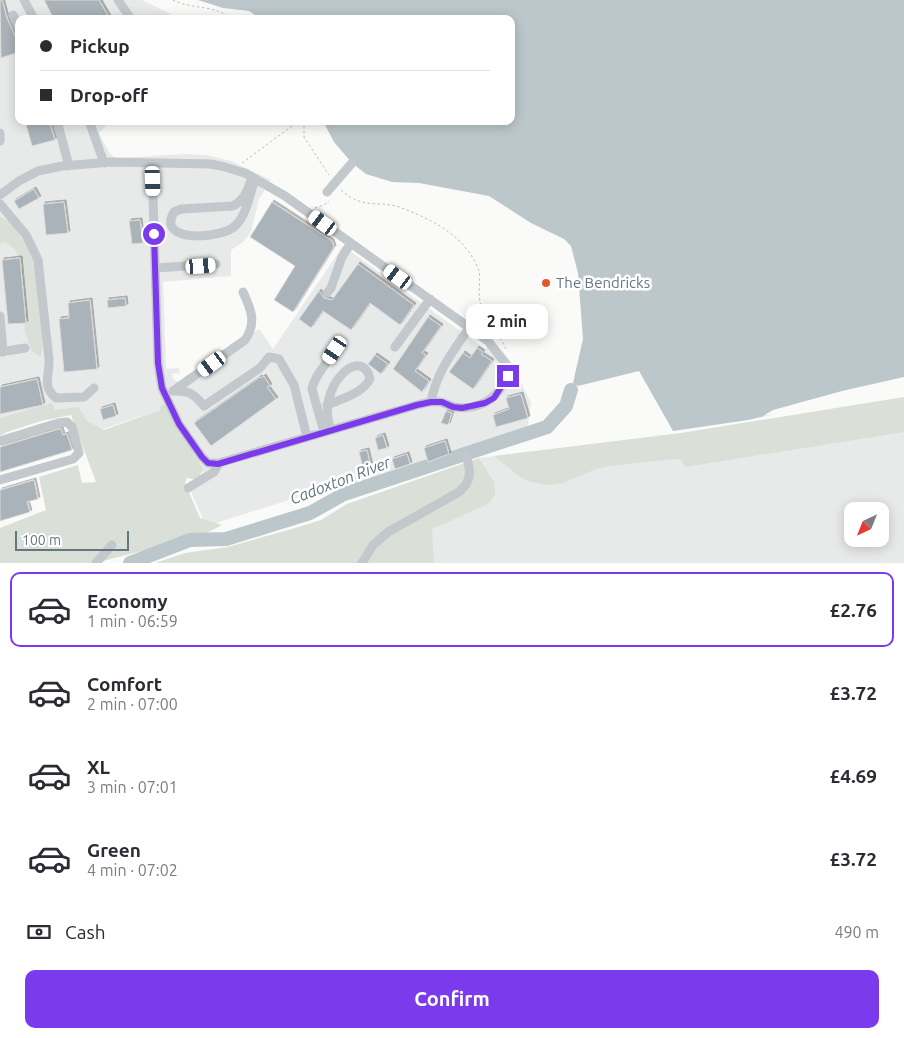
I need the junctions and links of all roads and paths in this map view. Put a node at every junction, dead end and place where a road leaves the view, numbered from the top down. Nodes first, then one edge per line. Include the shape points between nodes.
1 (24, 0) edge
2 (118, 0) edge
3 (173, 0) edge
4 (32, 15) edge
5 (128, 15) edge
6 (227, 15) edge
7 (13, 16) dead end
8 (15, 20) edge
9 (57, 125) edge
10 (90, 125) edge
11 (294, 125) edge
12 (304, 125) edge
13 (0, 133) edge
14 (0, 141) edge
15 (104, 163) junction
16 (152, 163) junction
17 (352, 163) dead end
18 (69, 166) junction
19 (233, 169) junction
20 (254, 178) junction
21 (331, 188) junction
22 (0, 195) edge
23 (0, 204) edge
24 (309, 213) junction
25 (351, 243) junction
26 (216, 264) dead end
27 (155, 268) junction
28 (242, 292) dead end
29 (327, 293) dead end
30 (430, 299) junction
31 (0, 316) edge
32 (470, 328) junction
33 (336, 341) dead end
34 (395, 347) dead end
35 (25, 348) dead end
36 (1, 352) edge
37 (509, 354) dead end
38 (94, 388) dead end
39 (173, 391) junction
40 (165, 397) junction
41 (431, 402) junction
42 (327, 405) junction
43 (327, 431) junction
44 (307, 437) junction
45 (0, 441) edge
46 (466, 455) dead end
47 (218, 464) junction
48 (0, 480) edge
49 (188, 488) dead end
50 (112, 545) dead end
51 (96, 563) edge
52 (362, 563) edge

1 - 4 street
2 - 5 street
3 - 6 path
7 - 8 street
9 - 18 street
10 - 15 street
11 - 19 path
12 - 21 path via 304,137
13 - 14 street
15 - 16 street
15 - 18 street
16 - 19 street via 210,164
16 - 27 street
17 - 21 street
18 - 22 street via 32,174
19 - 20 street
20 - 20 street via 242,216 231,230 215,235 183,235 174,230 171,224 174,212 233,206 244,197
20 - 24 street
21 - 24 path via 330,200
21 - 37 path via 358,201 398,206 436,223 454,236 469,250 479,270 481,305
23 - 38 street via 26,235 38,260 50,370 46,383 48,388 56,398 84,396
24 - 25 street
25 - 29 street
25 - 30 street
26 - 27 street
27 - 40 street via 158,363
28 - 39 street via 253,322 249,333 244,340
30 - 32 street
30 - 34 street
31 - 36 street
32 - 41 street via 442,368
32 - 41 street via 488,341 509,368 508,376 494,398 485,403 462,408
33 - 43 street via 335,350 313,382 312,389
35 - 36 street
39 - 40 street
39 - 44 street via 195,395 204,406 260,368 269,357 279,359 294,385
40 - 47 street via 202,457 208,463
41 - 43 street
42 - 42 street via 334,383 350,368 355,365 369,374 370,379 365,386
42 - 43 street
43 - 44 street
44 - 47 street
45 - 48 street via 67,422 72,427 79,453 69,460
46 - 52 street via 470,478 465,487 388,532 373,545
47 - 49 street via 212,477
50 - 51 street

